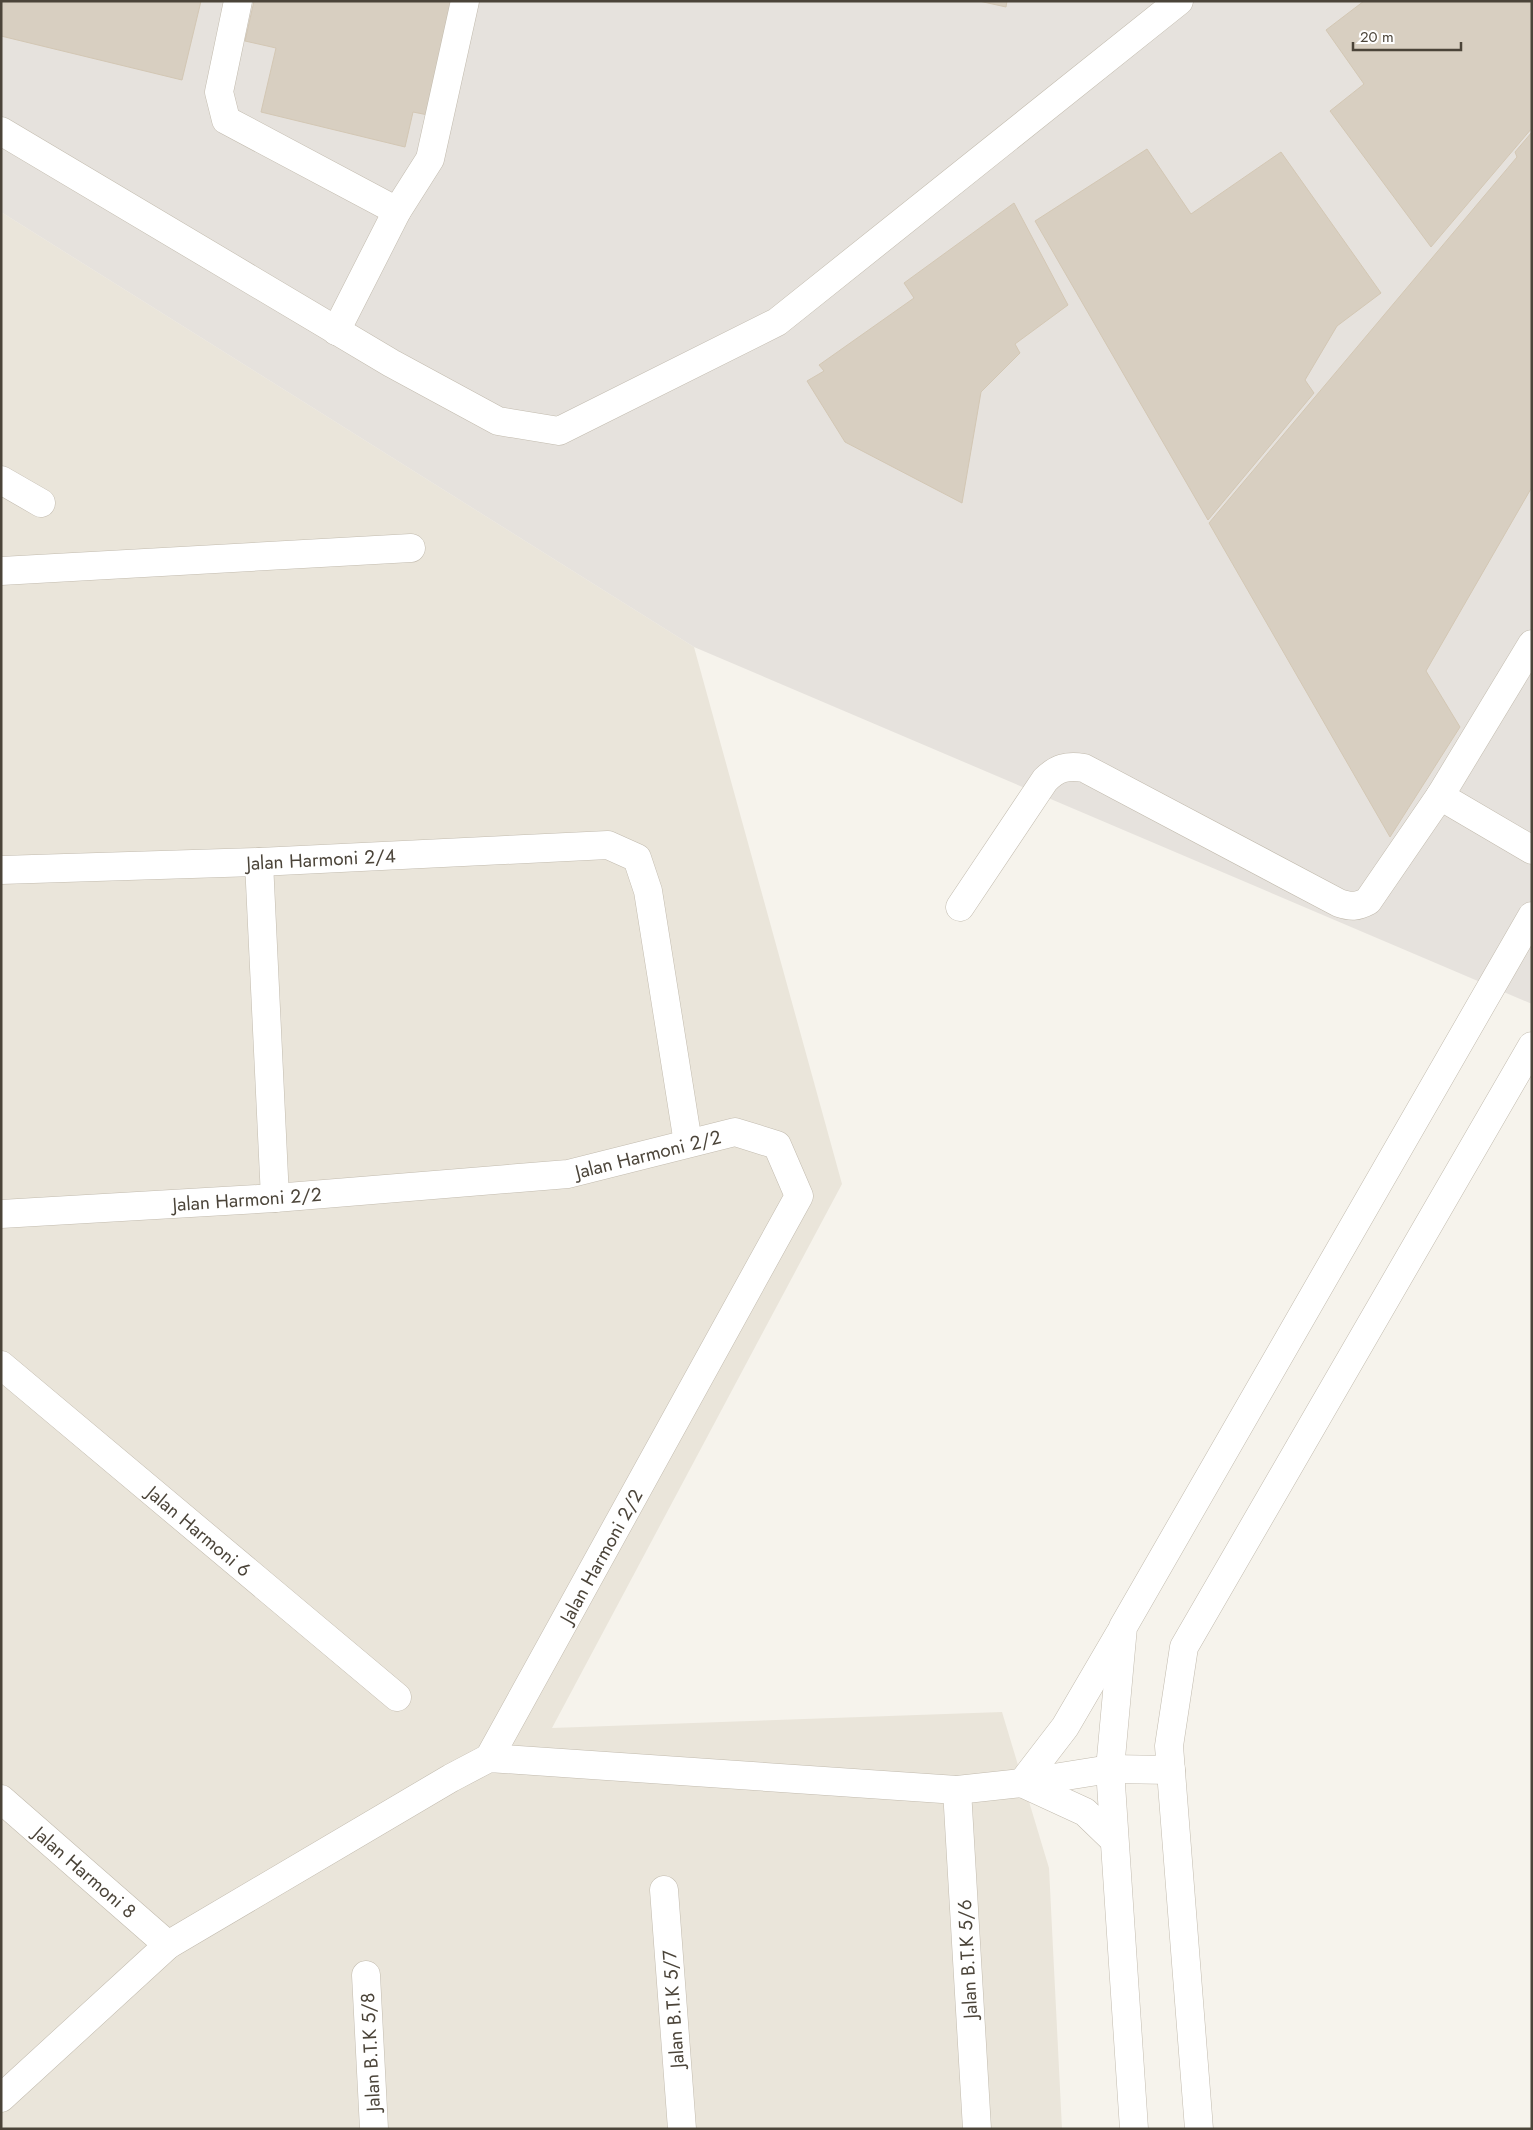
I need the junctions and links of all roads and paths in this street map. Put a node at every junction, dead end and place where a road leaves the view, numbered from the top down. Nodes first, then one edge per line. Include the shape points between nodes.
1 (238, 1) edge
2 (465, 1) edge
3 (1179, 1) edge
4 (1, 130) edge
5 (397, 211) junction
6 (336, 331) junction
7 (1, 480) edge
8 (40, 503) dead end
9 (411, 548) dead end
10 (1, 571) edge
11 (1532, 644) edge
12 (1440, 796) junction
13 (1532, 850) edge
14 (259, 862) junction
15 (1, 870) edge
16 (960, 907) dead end
17 (1532, 916) edge
18 (1532, 1046) edge
19 (688, 1143) junction
20 (275, 1198) junction
21 (1, 1214) edge
22 (1, 1366) edge
23 (1123, 1627) junction
24 (397, 1697) dead end
25 (489, 1758) junction
26 (1110, 1769) junction
27 (1171, 1770) junction
28 (1022, 1783) junction
29 (957, 1790) junction
30 (1, 1799) edge
31 (1114, 1840) junction
32 (664, 1890) dead end
33 (168, 1945) junction
34 (366, 1975) dead end
35 (1, 2098) edge
36 (374, 2129) edge
37 (682, 2129) edge
38 (977, 2129) edge
39 (1134, 2129) edge
40 (1199, 2129) edge

1 - 5 street via 219,92 226,120
2 - 5 street via 430,159
3 - 6 street via 777,322 559,431 498,421
4 - 6 street
5 - 6 street
7 - 8 street
9 - 10 street
11 - 12 street
12 - 13 street
12 - 16 street via 1368,901 1349,907 1084,768 1061,768 1045,780
14 - 15 street, Jalan Harmoni 2/4
14 - 19 street, Jalan Harmoni 2/4 via 608,845 637,858 648,891
14 - 20 street
17 - 23 street
18 - 27 street via 1184,1647 1169,1746
19 - 20 street, Jalan Harmoni 2/2 via 568,1174
19 - 25 street, Jalan Harmoni 2/2 via 735,1132 777,1145 799,1196
20 - 21 street, Jalan Harmoni 2/2
22 - 24 street, Jalan Harmoni 6
23 - 26 street
23 - 28 street via 1065,1727
25 - 29 street
25 - 33 street
26 - 27 street
26 - 28 street
26 - 31 street
27 - 40 street
28 - 29 street
28 - 31 street via 1085,1812
29 - 38 street, Jalan B.T.K 5/6
30 - 33 street, Jalan Harmoni 8
31 - 39 street
32 - 37 street, Jalan B.T.K 5/7
33 - 35 street
34 - 36 street, Jalan B.T.K 5/8

